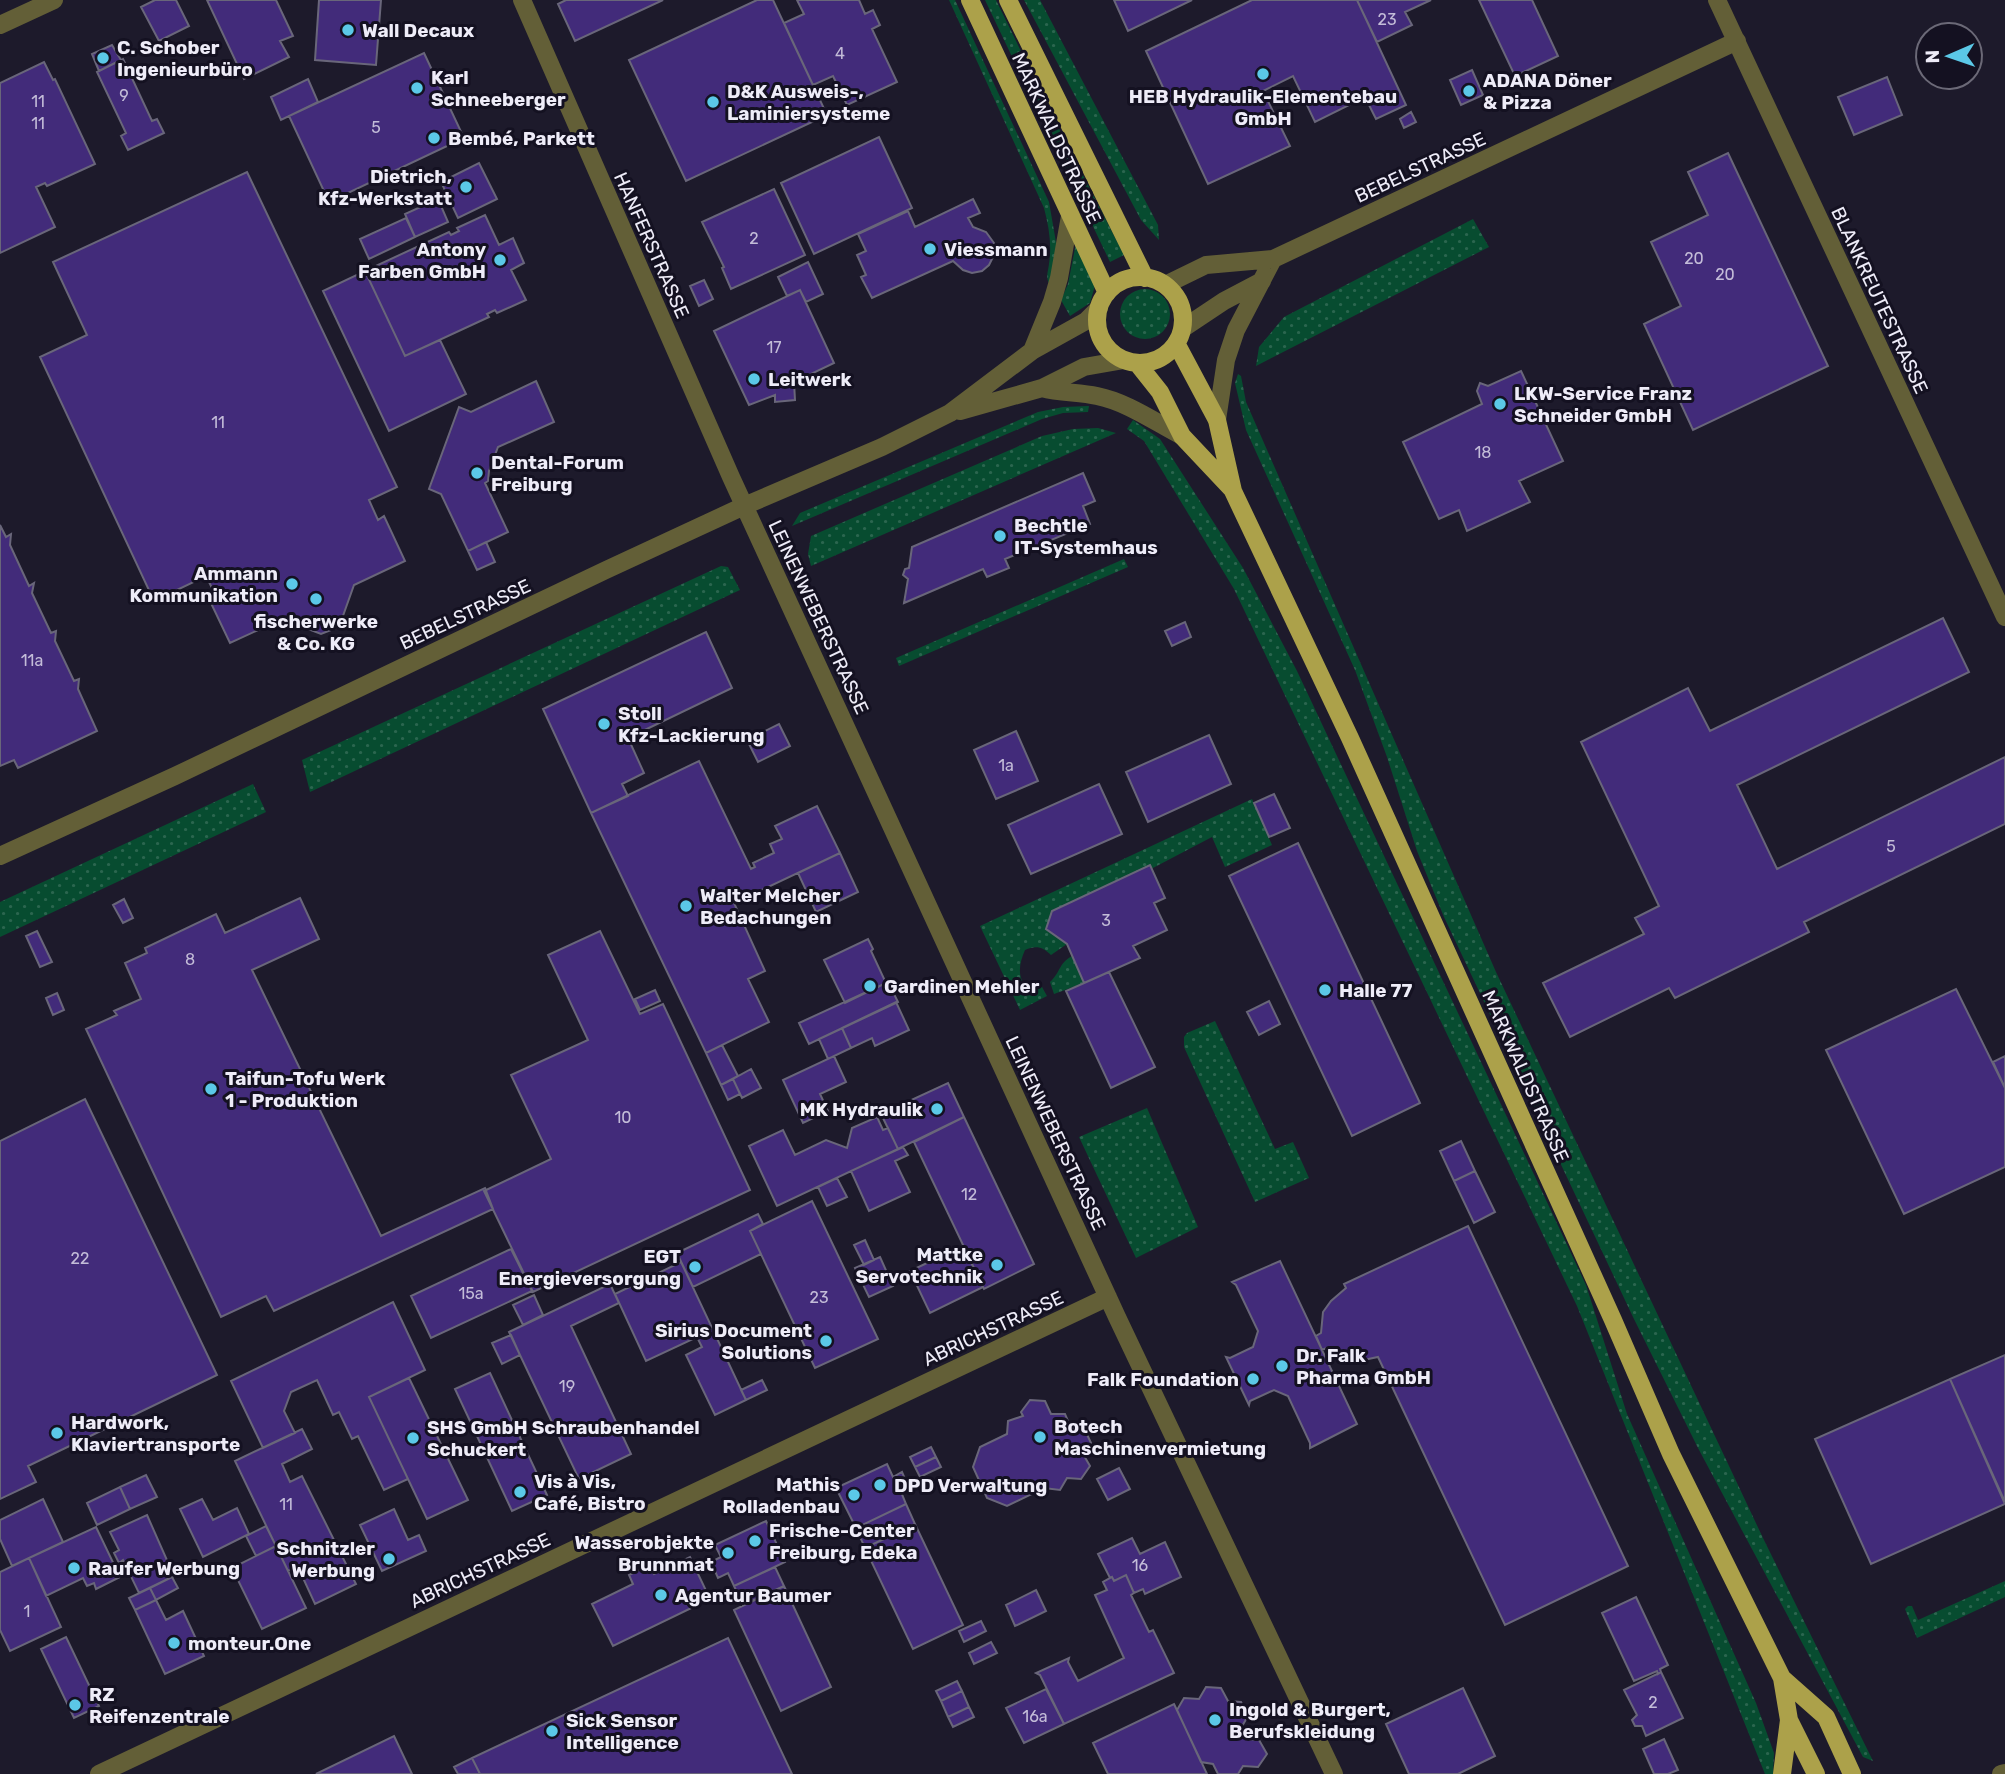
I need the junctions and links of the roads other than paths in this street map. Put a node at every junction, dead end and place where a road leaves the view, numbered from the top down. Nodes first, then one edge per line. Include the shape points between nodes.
1 (54, 0) edge
2 (522, 0) edge
3 (970, 0) edge
4 (1008, 0) edge
5 (1717, 0) edge
6 (0, 25) edge
7 (1737, 41) junction
8 (1070, 216) junction
9 (1273, 259) junction
10 (1145, 278) junction
11 (1262, 281) junction
12 (1166, 285) junction
13 (1103, 300) junction
14 (1179, 336) junction
15 (1032, 351) junction
16 (1131, 362) junction
17 (1042, 388) junction
18 (950, 413) junction
19 (1217, 420) junction
20 (1182, 436) junction
21 (1233, 491) junction
22 (744, 506) junction
23 (2005, 617) edge
24 (0, 856) edge
25 (1108, 1297) junction
26 (1782, 1678) junction
27 (1789, 1720) junction
28 (99, 1774) edge
29 (1334, 1774) edge
30 (1782, 1774) edge
31 (1816, 1774) edge
32 (1852, 1774) edge

1 - 6 street
2 - 22 street, HANFERSTRASSE
3 - 8 main road, MARKWALDSTRASSE
4 - 10 main road, MARKWALDSTRASSE
5 - 7 street, BLANKREUTESTRASSE
7 - 9 street, BEBELSTRASSE
7 - 23 street, BLANKREUTESTRASSE
8 - 13 main road, MARKWALDSTRASSE via 1098,270
8 - 15 street via 1059,278
9 - 11 street
9 - 12 street, BEBELSTRASSE via 1206,265
10 - 12 main road
10 - 13 main road via 1123,281
11 - 14 street via 1224,301
11 - 19 street via 1226,360
12 - 14 main road via 1177,297 1182,313
13 - 15 street, BEBELSTRASSE via 1086,321
13 - 16 main road via 1097,320 1105,345
14 - 16 main road via 1166,355 1152,362
14 - 19 main road, MARKWALDSTRASSE
15 - 18 street, BEBELSTRASSE
16 - 17 street, BEBELSTRASSE via 1084,367
16 - 20 main road, MARKWALDSTRASSE via 1160,392
17 - 18 street, BEBELSTRASSE
17 - 20 street via 1097,396 1127,406
18 - 22 street, BEBELSTRASSE
19 - 21 main road, MARKWALDSTRASSE
20 - 21 main road, MARKWALDSTRASSE
21 - 26 main road, MARKWALDSTRASSE via 1356,750 1671,1454
22 - 24 street, BEBELSTRASSE
22 - 25 street, LEINENWEBERSTRASSE
25 - 28 street, ABRICHSTRASSE
25 - 29 street, LEINENWEBERSTRASSE
26 - 27 main road, MARKWALDSTRASSE
26 - 32 main road, MARKWALDSTRASSE via 1826,1717
27 - 30 main road
27 - 31 main road, MARKWALDSTRASSE

